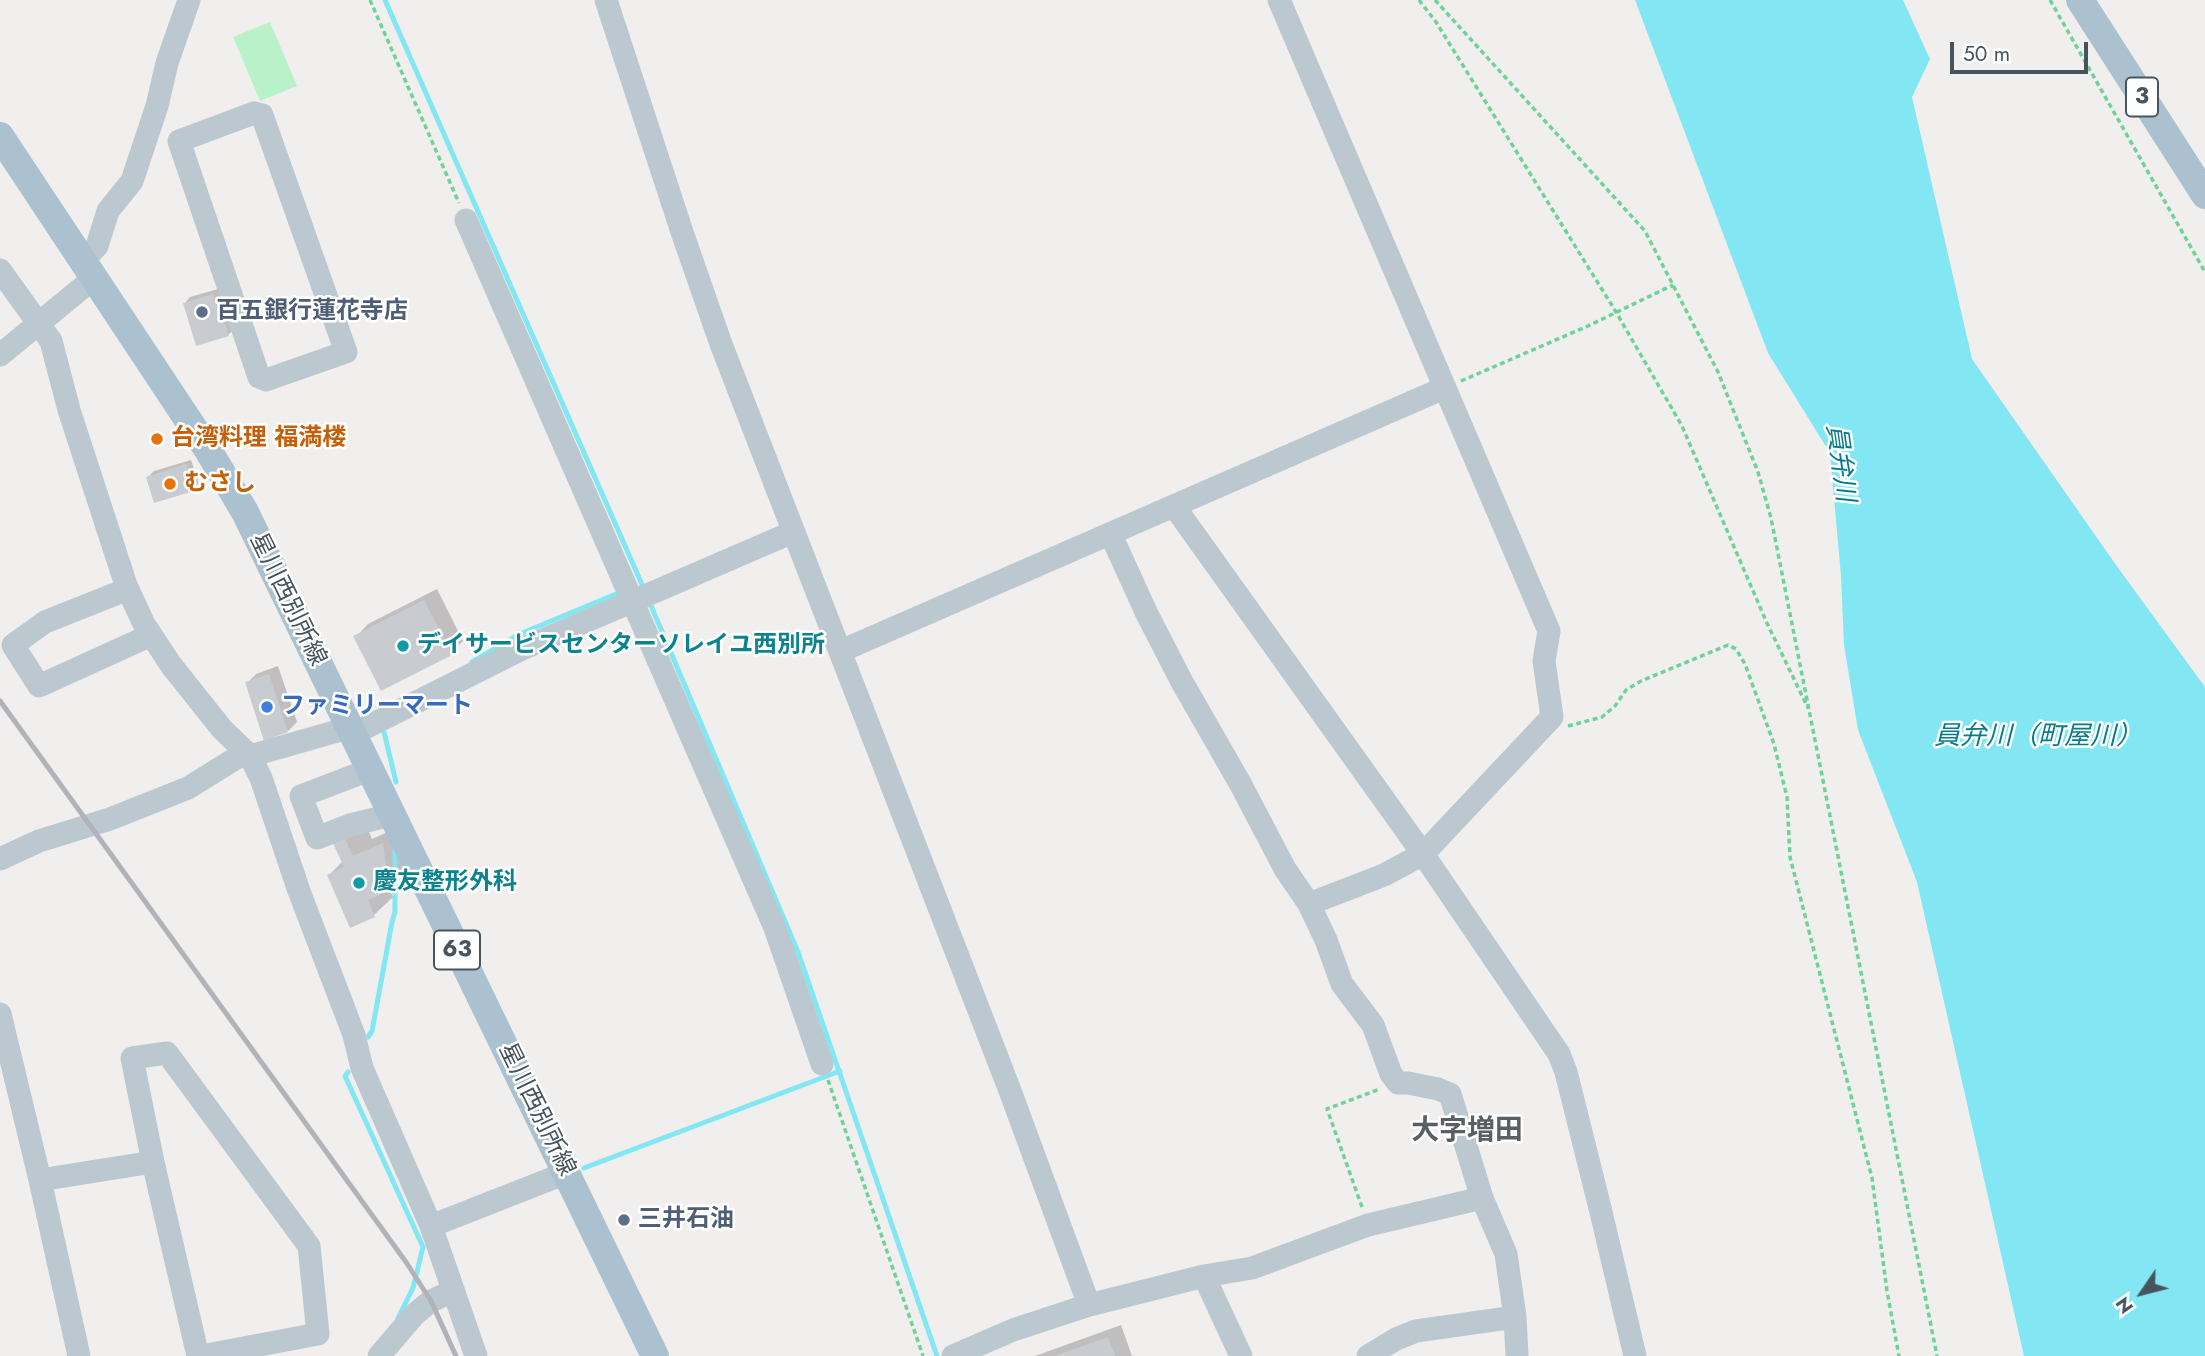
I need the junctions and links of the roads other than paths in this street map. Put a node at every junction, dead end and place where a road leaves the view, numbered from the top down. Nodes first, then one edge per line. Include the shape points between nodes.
1 (189, 0) edge
2 (606, 0) edge
3 (1279, 0) edge
4 (2080, 0) edge
5 (156, 106) junction
6 (0, 136) edge
7 (178, 141) junction
8 (2205, 195) edge
9 (466, 220) road end
10 (89, 269) junction
11 (0, 270) edge
12 (39, 325) junction
13 (0, 355) edge
14 (1444, 388) junction
15 (1174, 506) junction
16 (793, 532) junction
17 (1111, 535) junction
18 (128, 589) junction
19 (634, 601) junction
20 (150, 635) junction
21 (841, 652) junction
22 (350, 732) junction
23 (248, 754) junction
24 (369, 770) junction
25 (391, 815) junction
26 (317, 838) junction
27 (1423, 854) junction
28 (288, 856) junction
29 (0, 859) edge
30 (1308, 904) junction
31 (0, 1014) edge
32 (822, 1065) dead end
33 (153, 1162) junction
34 (566, 1172) junction
35 (40, 1180) junction
36 (1482, 1198) junction
37 (431, 1226) junction
38 (1204, 1276) junction
39 (453, 1291) junction
40 (1089, 1305) junction
41 (1515, 1317) junction
42 (79, 1356) edge
43 (199, 1356) edge
44 (379, 1356) edge
45 (476, 1356) edge
46 (655, 1356) edge
47 (953, 1356) edge
48 (1241, 1356) edge
49 (1368, 1356) edge
50 (1517, 1356) edge
51 (1635, 1356) edge

1 - 5 street
2 - 16 street via 721,344
3 - 14 street
4 - 8 main road, 3
5 - 7 street
5 - 10 street via 132,181 108,211
6 - 10 main road, 星川西別所線 / 63
7 - 7 street via 254,113 262,115 346,352 266,380 259,377
9 - 19 street
10 - 12 street
10 - 22 main road, 星川西別所線 / 63 via 245,512
11 - 12 street
12 - 13 street
12 - 18 street via 51,341
14 - 15 street
14 - 27 street via 1549,631 1544,661 1552,717
15 - 17 street
15 - 27 street
16 - 19 street
16 - 21 street
17 - 21 street
17 - 30 street via 1182,682
18 - 20 street
18 - 20 street via 45,622 13,645 39,686
19 - 22 street
19 - 32 street via 775,928
20 - 23 street via 222,729
21 - 40 street
22 - 23 street
22 - 24 main road, 星川西別所線 / 63
23 - 28 street
23 - 29 street via 188,788
24 - 25 main road, 星川西別所線 / 63
24 - 26 street via 301,796
25 - 26 street
25 - 34 main road, 星川西別所線 / 63
26 - 28 street
27 - 30 street via 1384,875
27 - 51 street via 1559,1054
28 - 37 street via 362,1068
30 - 36 street via 1342,984 1373,1025 1398,1083 1450,1094
31 - 35 street
33 - 35 street
33 - 43 street
33 - 43 street via 132,1058 167,1053 309,1246 318,1334
34 - 37 street
34 - 46 main road, 星川西別所線 / 63
35 - 42 street
36 - 38 street via 1368,1225 1252,1268
36 - 41 street via 1506,1254
37 - 39 street
38 - 40 street
38 - 48 street
39 - 44 street via 415,1314
39 - 45 street
40 - 47 street
41 - 49 street via 1416,1331
41 - 50 street

